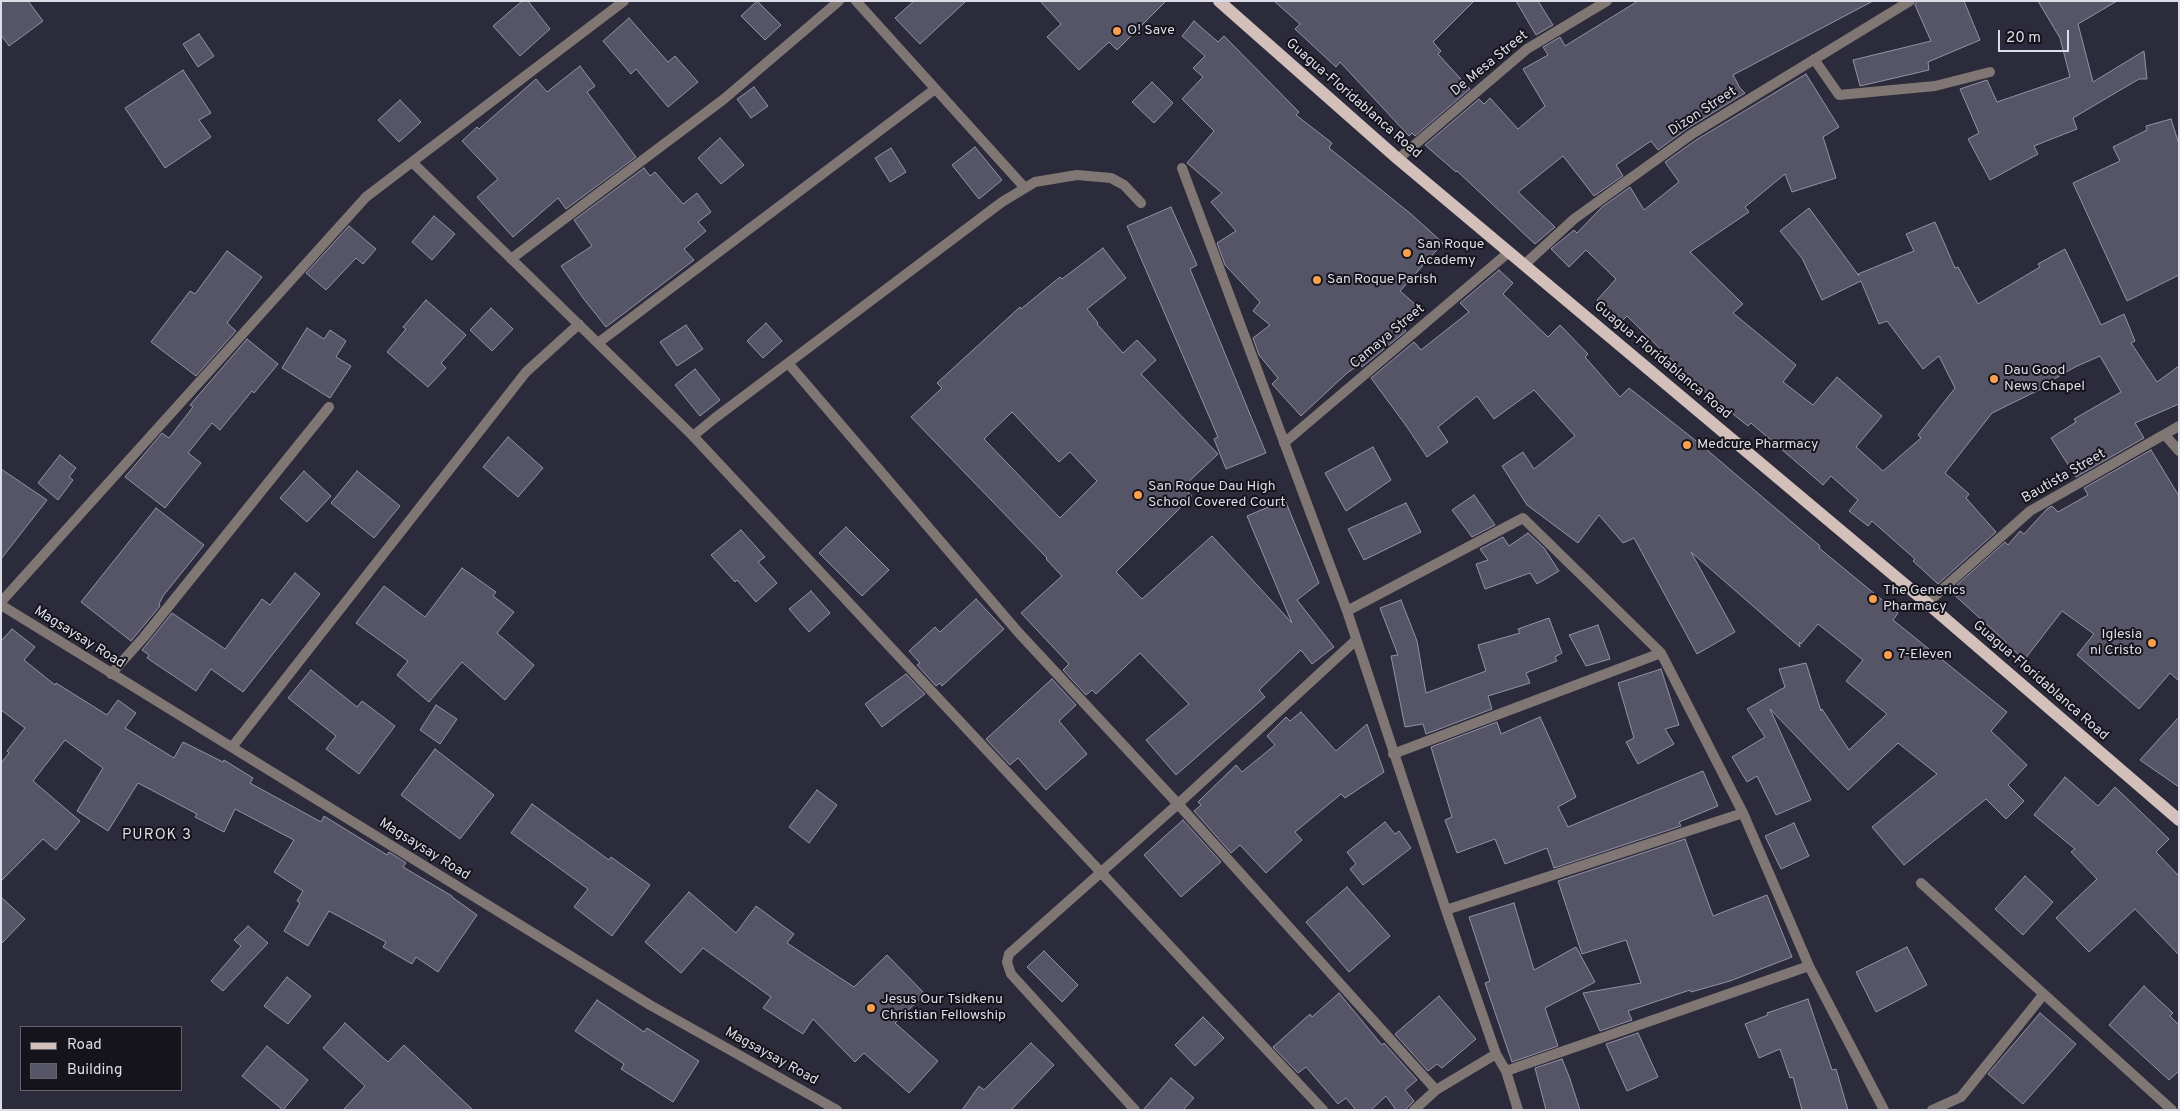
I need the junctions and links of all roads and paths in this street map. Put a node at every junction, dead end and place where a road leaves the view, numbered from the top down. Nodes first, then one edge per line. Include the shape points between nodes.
1 (624, 1) edge
2 (839, 1) edge
3 (856, 1) edge
4 (1219, 1) edge
5 (1607, 1) edge
6 (1910, 1) edge
7 (1814, 59) junction
8 (1990, 72) dead end
9 (935, 88) junction
10 (1398, 159) junction
11 (413, 163) junction
12 (1182, 168) dead end
13 (1025, 188) junction
14 (1141, 203) dead end
15 (1509, 252) junction
16 (511, 259) junction
17 (1524, 265) junction
18 (579, 324) junction
19 (598, 343) junction
20 (788, 363) junction
21 (329, 407) dead end
22 (2179, 426) edge
23 (2165, 435) junction
24 (693, 436) junction
25 (1284, 444) junction
26 (2179, 451) edge
27 (1, 603) edge
28 (1927, 603) junction
29 (1347, 611) junction
30 (1356, 640) junction
31 (1661, 653) junction
32 (111, 674) junction
33 (232, 747) junction
34 (1393, 754) junction
35 (1178, 804) junction
36 (1743, 814) junction
37 (2179, 820) edge
38 (1100, 873) junction
39 (1921, 883) dead end
40 (1446, 910) junction
41 (1809, 966) junction
42 (2043, 995) junction
43 (1496, 1054) junction
44 (1506, 1071) junction
45 (1436, 1090) junction
46 (837, 1110) edge
47 (1135, 1110) edge
48 (1323, 1110) edge
49 (1414, 1110) edge
50 (1518, 1110) edge
51 (1884, 1110) edge
52 (1932, 1110) edge
53 (2172, 1110) edge

1 - 11 street
2 - 16 street via 724,99
3 - 9 street
4 - 10 main road, Guagua-Floridablanca Road
5 - 10 street, De Mesa Street via 1527,49
6 - 7 street, Dizon Street
7 - 8 street via 1839,96 1935,86
7 - 17 street, Dizon Street via 1692,134 1574,219
9 - 13 street
9 - 19 street
10 - 15 main road, Guagua-Floridablanca Road
11 - 16 street
11 - 27 street via 366,197
12 - 25 street
13 - 14 street via 1035,182 1077,174 1111,178
13 - 20 street
15 - 17 main road, Guagua-Floridablanca Road
15 - 25 street, Camaya Street
16 - 18 street
17 - 28 main road, Guagua-Floridablanca Road
18 - 19 street
18 - 33 street via 526,372
19 - 24 street
20 - 24 street
20 - 35 street via 1018,632
21 - 32 street
22 - 23 street, Bautista Street
23 - 26 street
23 - 28 street, Bautista Street via 2030,511
24 - 38 street
25 - 29 street
27 - 32 street, Magsaysay Road
28 - 37 main road, Guagua-Floridablanca Road
29 - 30 street
29 - 31 street via 1523,518
30 - 34 street
30 - 35 street
31 - 34 street
31 - 36 street
32 - 33 street, Magsaysay Road
33 - 46 street, Magsaysay Road via 650,1005
34 - 40 street
35 - 38 street
35 - 45 street
36 - 40 street
36 - 41 street
38 - 47 street via 1014,947 1006,962 1011,974
38 - 48 street
39 - 42 street
40 - 43 street
41 - 44 street
41 - 51 street
42 - 52 street via 1961,1097
42 - 53 street
43 - 44 street
43 - 45 street
44 - 50 street
45 - 49 street

